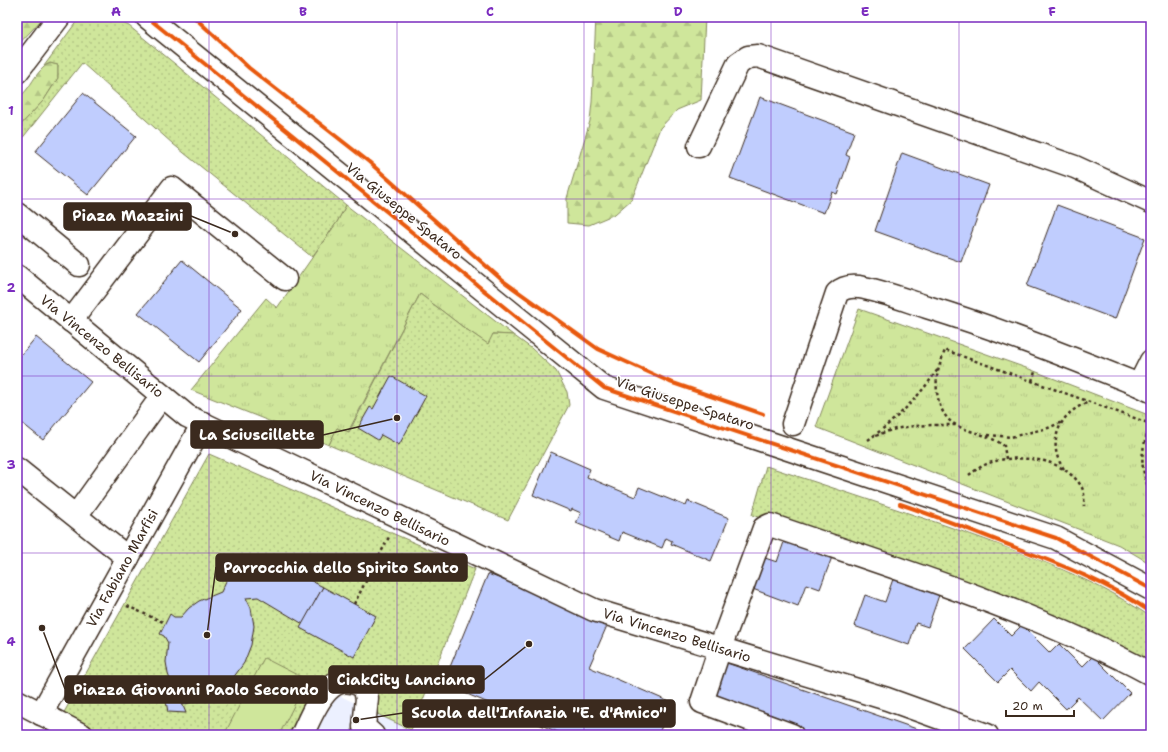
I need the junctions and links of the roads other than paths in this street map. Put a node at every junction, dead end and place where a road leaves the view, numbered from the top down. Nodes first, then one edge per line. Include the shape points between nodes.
1 (60, 17) edge
2 (147, 17) edge
3 (17, 72) edge
4 (699, 146) dead end
5 (1151, 202) edge
6 (17, 214) edge
7 (79, 266) dead end
8 (285, 279) dead end
9 (20, 284) edge
10 (71, 321) junction
11 (1151, 361) edge
12 (1145, 388) edge
13 (162, 396) junction
14 (203, 423) junction
15 (793, 424) dead end
16 (17, 469) edge
17 (83, 506) dead end
18 (128, 558) junction
19 (1151, 589) edge
20 (720, 648) junction
21 (1151, 674) edge
22 (17, 701) edge
23 (41, 714) junction
24 (82, 735) edge
25 (302, 735) edge
26 (373, 735) edge
27 (792, 735) edge
28 (987, 735) edge

1 - 3 street
2 - 19 street, Via Giuseppe Spataro via 604,388 1056,538
4 - 5 street via 738,64 748,57 758,56 1075,167
6 - 7 street
8 - 10 street via 172,188
9 - 10 street, Via Vincenzo Bellisario
10 - 13 street, Via Vincenzo Bellisario
11 - 12 street
12 - 15 street via 951,314 884,293 848,287 837,293
13 - 14 street, Via Vincenzo Bellisario via 187,416
13 - 17 street
14 - 18 street, Via Fabiano Marfisi
14 - 20 street, Via Vincenzo Bellisario via 594,610
16 - 18 street
18 - 23 street, Via Fabiano Marfisi
20 - 21 street via 764,528 770,524 1010,609 1076,636
20 - 27 street via 702,702
20 - 28 street, Via Vincenzo Bellisario via 887,699
22 - 23 street
23 - 24 street
25 - 26 street via 329,687 345,681 356,682 364,687 367,698 364,727

